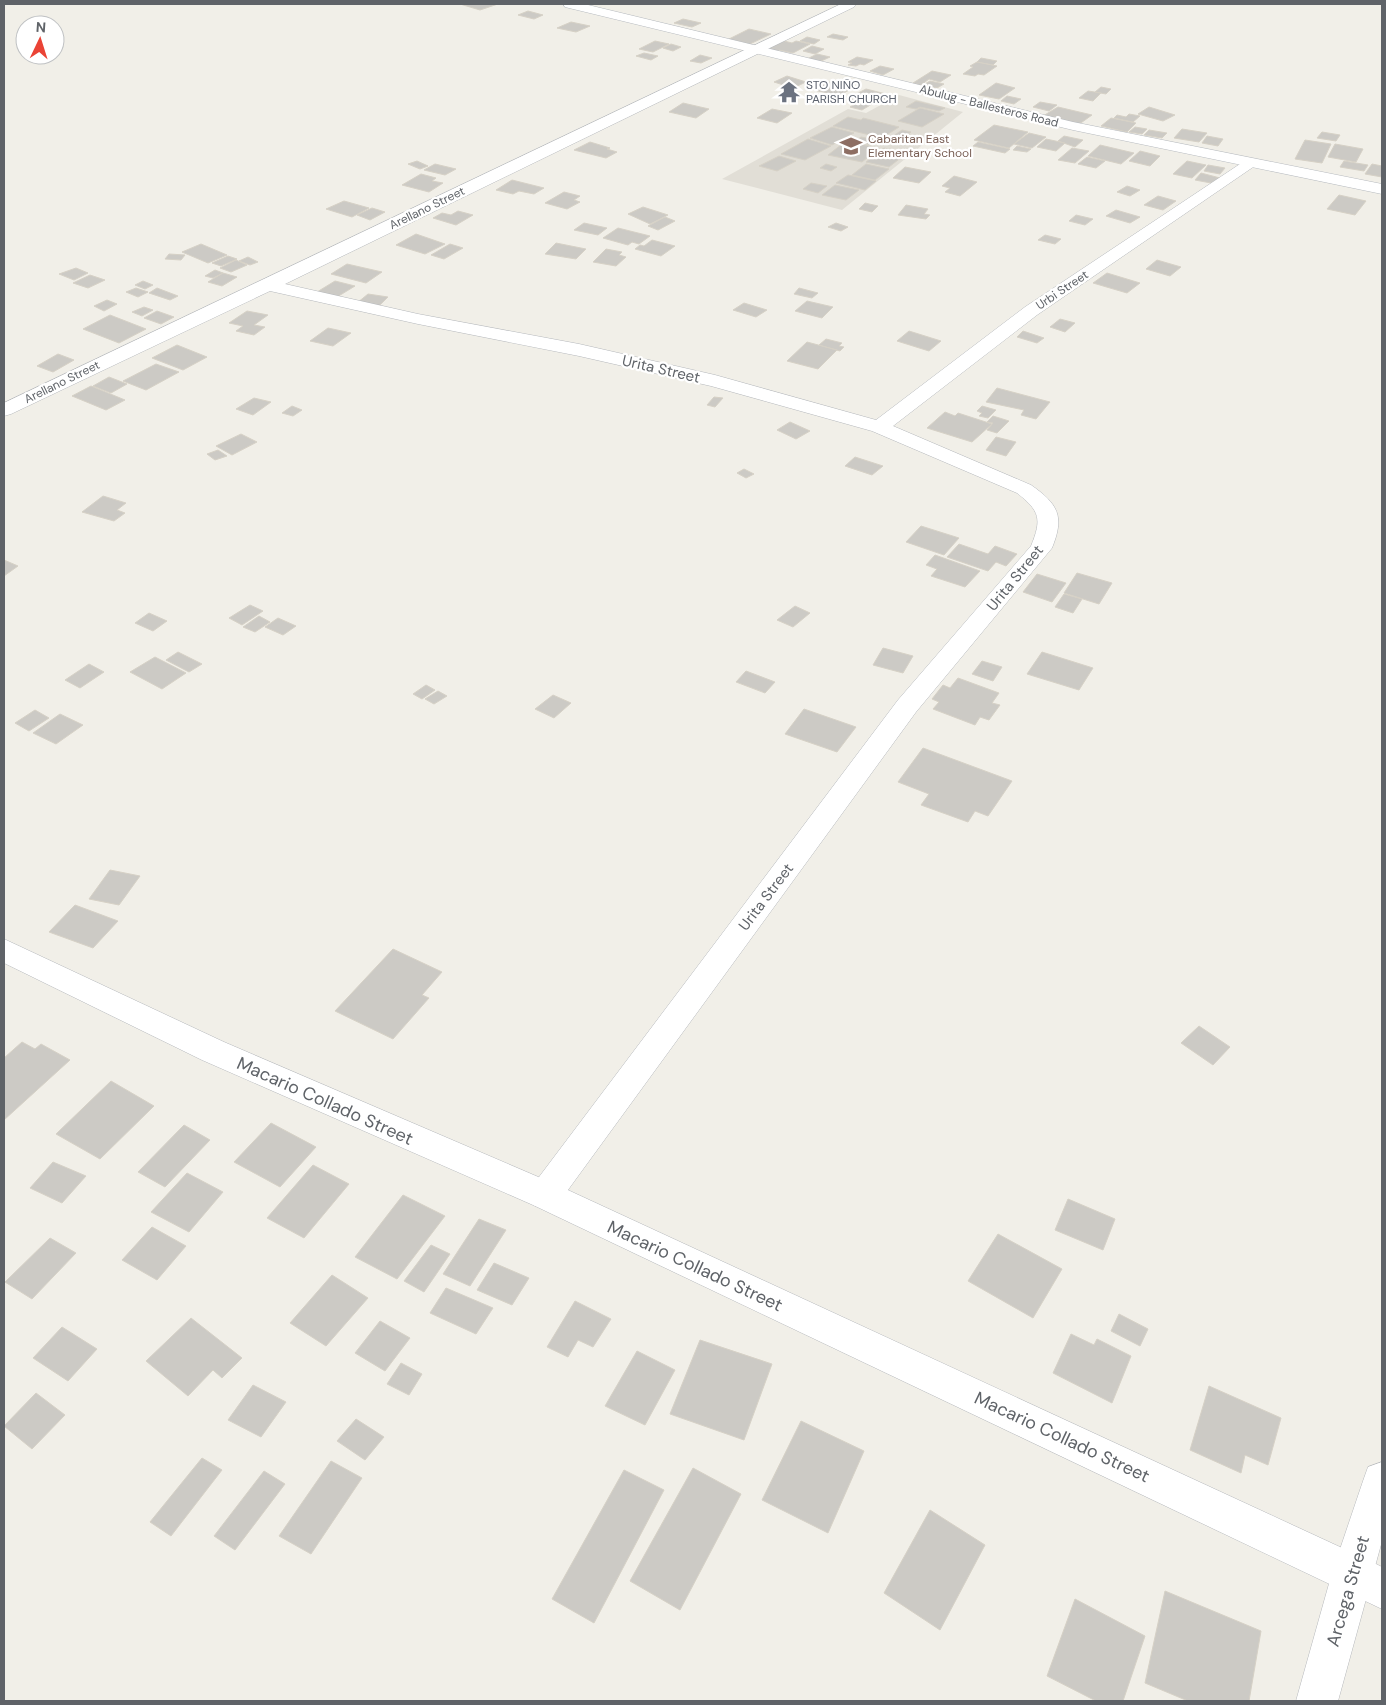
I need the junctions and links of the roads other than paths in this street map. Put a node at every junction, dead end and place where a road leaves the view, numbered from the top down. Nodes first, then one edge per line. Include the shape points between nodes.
1 (569, 4) edge
2 (850, 4) edge
3 (755, 50) junction
4 (1251, 163) junction
5 (1382, 189) edge
6 (268, 285) junction
7 (4, 410) edge
8 (879, 427) junction
9 (4, 950) edge
10 (544, 1195) junction
11 (1382, 1481) edge
12 (1367, 1581) edge
13 (1317, 1701) edge

1 - 3 street, Abulug - Ballesteros Road
2 - 3 street, Arellano Street
3 - 4 street, Abulug - Ballesteros Road via 1074,126
3 - 6 street, Arellano Street
4 - 5 street, Abulug - Ballesteros Road
4 - 8 street, Urbi Street via 1031,311
6 - 7 street, Arellano Street
6 - 8 street, Urita Street via 715,381
8 - 10 street, Urita Street via 1024,489 1042,502 1050,516 1048,532 1041,548 907,706
9 - 10 street, Macario Collado Street via 213,1051
10 - 12 street, Macario Collado Street
11 - 12 street, Arcega Street
12 - 13 street, Arcega Street

